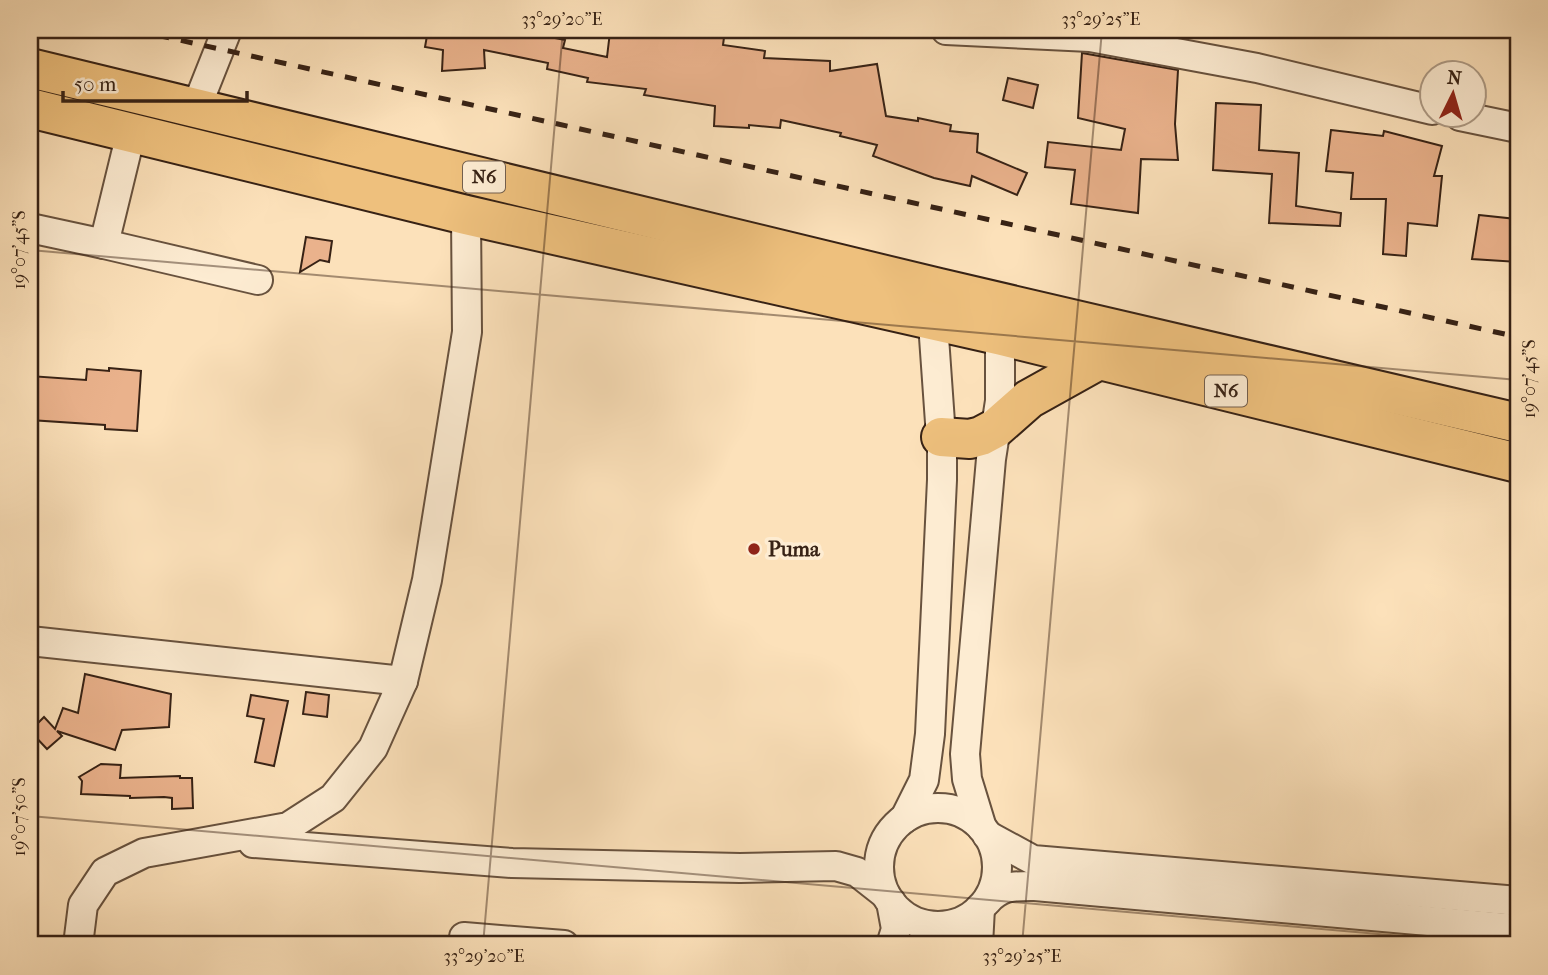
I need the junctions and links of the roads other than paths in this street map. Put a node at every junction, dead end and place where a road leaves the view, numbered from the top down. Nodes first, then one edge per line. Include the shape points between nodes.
1 (227, 30) edge
2 (946, 30) edge
3 (1091, 33) edge
4 (30, 68) edge
5 (1418, 106) edge
6 (30, 108) edge
7 (196, 108) junction
8 (1488, 122) edge
9 (1518, 128) edge
10 (131, 133) junction
11 (466, 215) junction
12 (30, 228) edge
13 (104, 244) junction
14 (258, 279) dead end
15 (936, 305) junction
16 (1000, 319) junction
17 (1099, 360) junction
18 (1518, 423) edge
19 (996, 428) junction
20 (940, 437) junction
21 (1518, 463) edge
22 (30, 640) edge
23 (403, 681) junction
24 (905, 818) junction
25 (985, 831) junction
26 (886, 838) junction
27 (219, 841) junction
28 (835, 866) junction
29 (888, 898) junction
30 (1518, 901) edge
31 (984, 904) junction
32 (1518, 929) edge
33 (464, 937) dead end
34 (78, 945) edge
35 (564, 945) edge
36 (891, 945) edge
37 (978, 945) edge

1 - 7 street
2 - 3 street
3 - 5 street
4 - 7 highway, N6
6 - 10 highway, N6
7 - 15 highway, N6
8 - 9 street
10 - 11 highway, N6
10 - 13 street
11 - 15 highway, N6
11 - 23 street via 467,332 427,579
12 - 13 street
13 - 14 street
15 - 16 highway, N6
15 - 20 street
16 - 17 highway, N6
16 - 18 highway, N6
16 - 19 street
17 - 19 highway via 1029,399
17 - 21 highway, N6
19 - 20 highway via 970,439
19 - 25 street via 965,754 967,779
20 - 24 street via 941,534 930,734 924,780
22 - 23 street
23 - 27 street via 373,748 333,799 288,827
24 - 25 street via 946,808
24 - 26 street
25 - 30 street via 1033,860
25 - 31 street via 997,857 996,878
26 - 28 street
26 - 29 street via 878,865
27 - 28 street via 512,863
27 - 34 street via 144,853 105,872 83,905
28 - 29 street via 857,872
29 - 31 street via 900,913 920,924 947,926 970,918
29 - 36 street via 895,929
31 - 32 street via 997,890 1035,886
31 - 37 street
33 - 35 street

